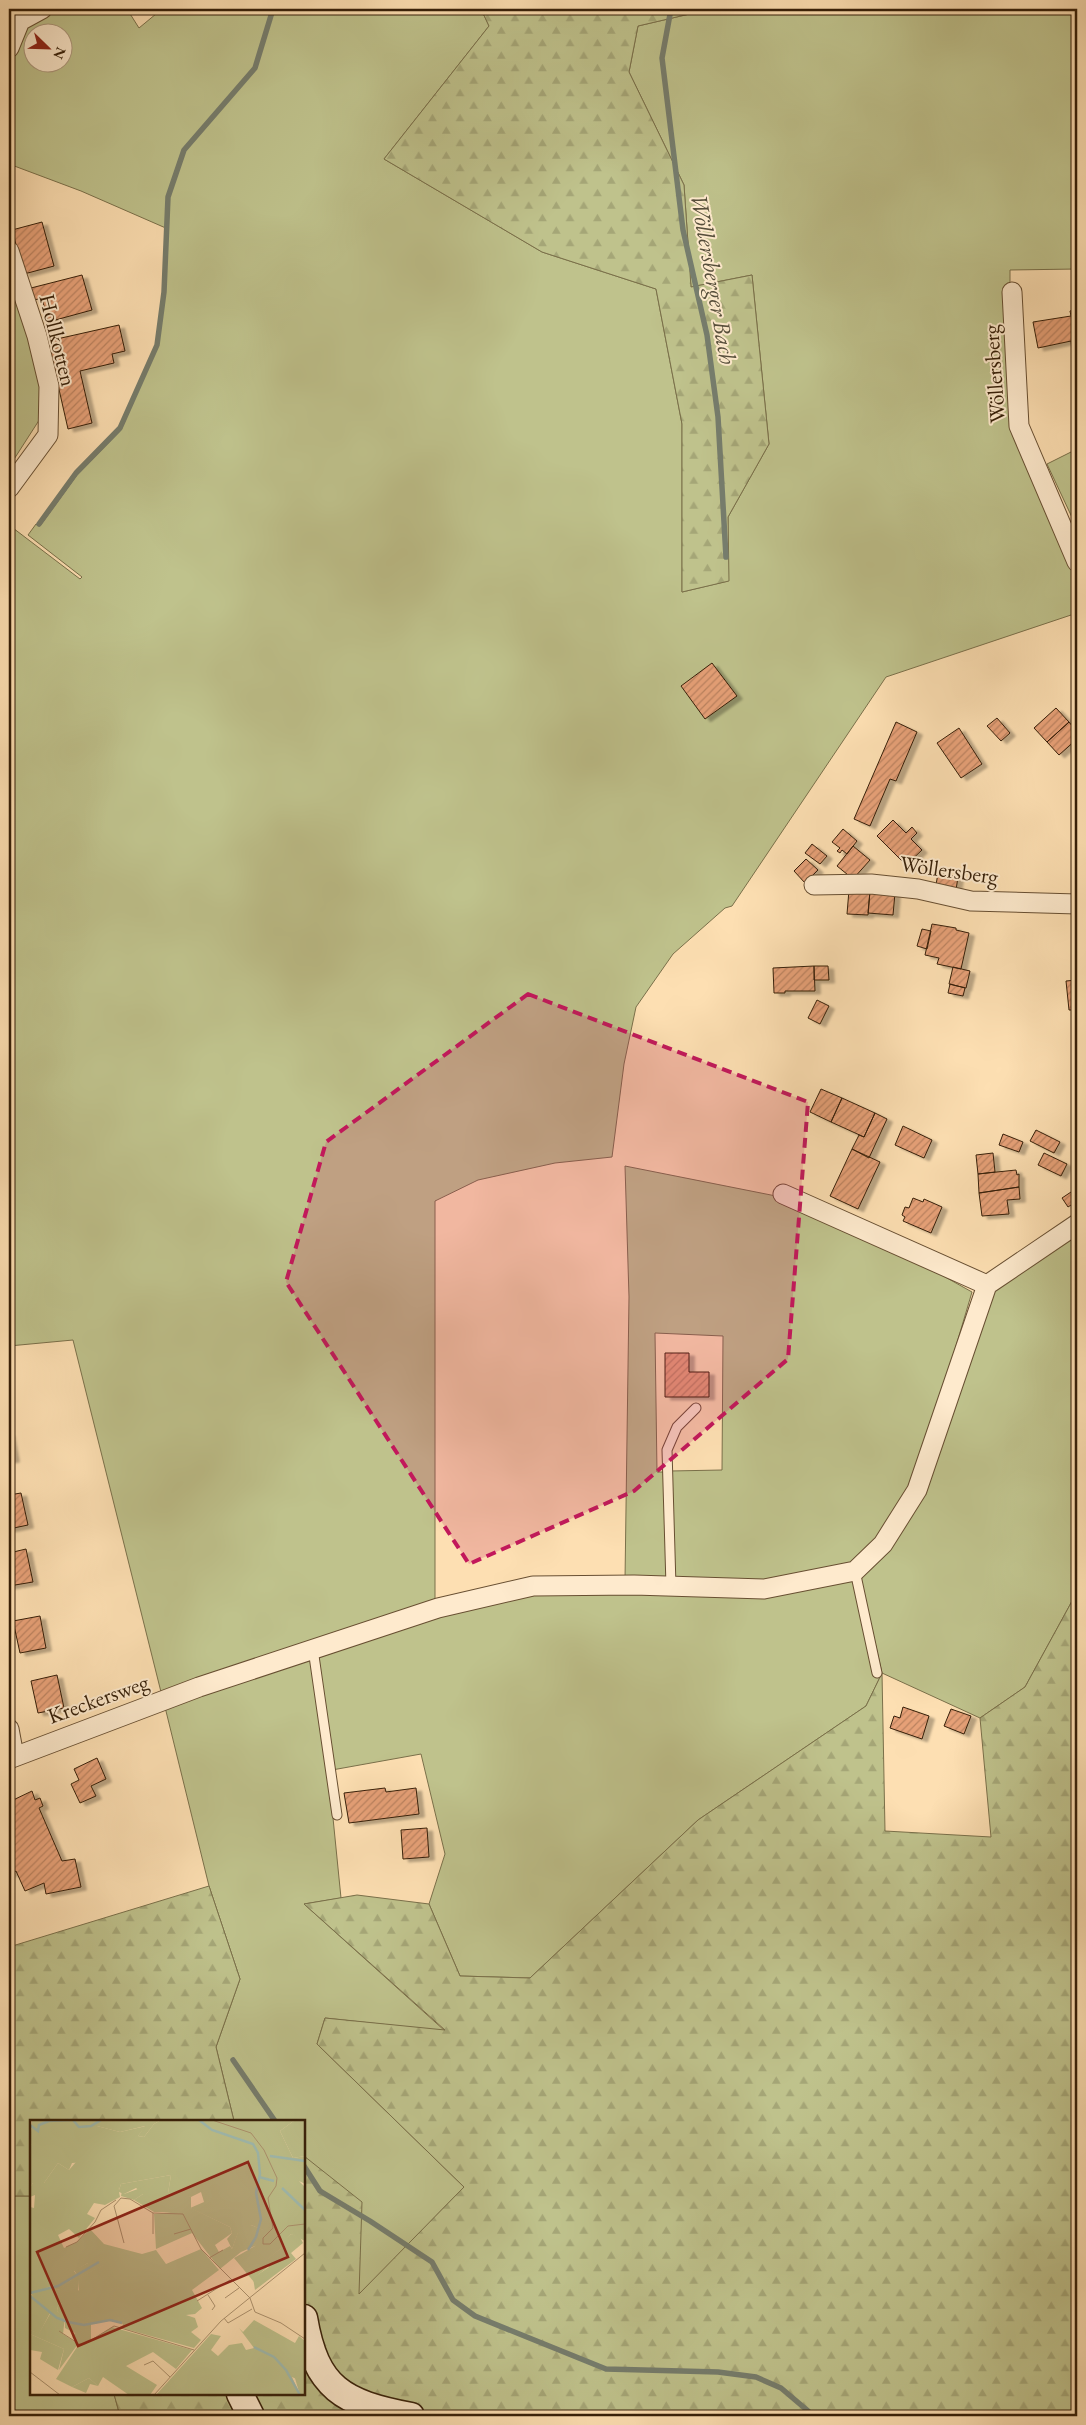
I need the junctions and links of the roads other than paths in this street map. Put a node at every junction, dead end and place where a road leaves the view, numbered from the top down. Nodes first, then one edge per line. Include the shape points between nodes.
1 (42, 9) edge
2 (9, 48) edge
3 (9, 251) edge
4 (1012, 292) dead end
5 (9, 488) edge
6 (1077, 562) edge
7 (814, 885) dead end
8 (1077, 904) edge
9 (783, 1194) dead end
10 (1077, 1224) edge
11 (994, 1280) junction
12 (696, 1408) dead end
13 (855, 1571) junction
14 (671, 1586) junction
15 (313, 1649) junction
16 (877, 1673) dead end
17 (9, 1729) edge
18 (11, 1757) edge
19 (337, 1815) dead end
20 (305, 2323) edge
21 (240, 2395) edge
22 (251, 2416) edge
23 (411, 2416) edge

1 - 2 street via 20,21
3 - 5 street, Hollkotten via 37,336 49,386 48,434
4 - 6 street, Wöllersberg via 1019,426
7 - 8 street, Wöllersberg via 871,884 918,889 971,901
9 - 11 street
10 - 11 street
11 - 13 street via 917,1490 883,1544
12 - 14 lane via 677,1426 667,1450
13 - 14 street, Kreckersweg via 764,1589
13 - 16 lane
14 - 15 street, Kreckersweg via 533,1586 438,1608
15 - 18 street, Kreckersweg via 199,1687
15 - 19 lane
17 - 18 street, Kreckersweg
20 - 23 main road via 312,2357 331,2384 362,2404
21 - 22 main road

